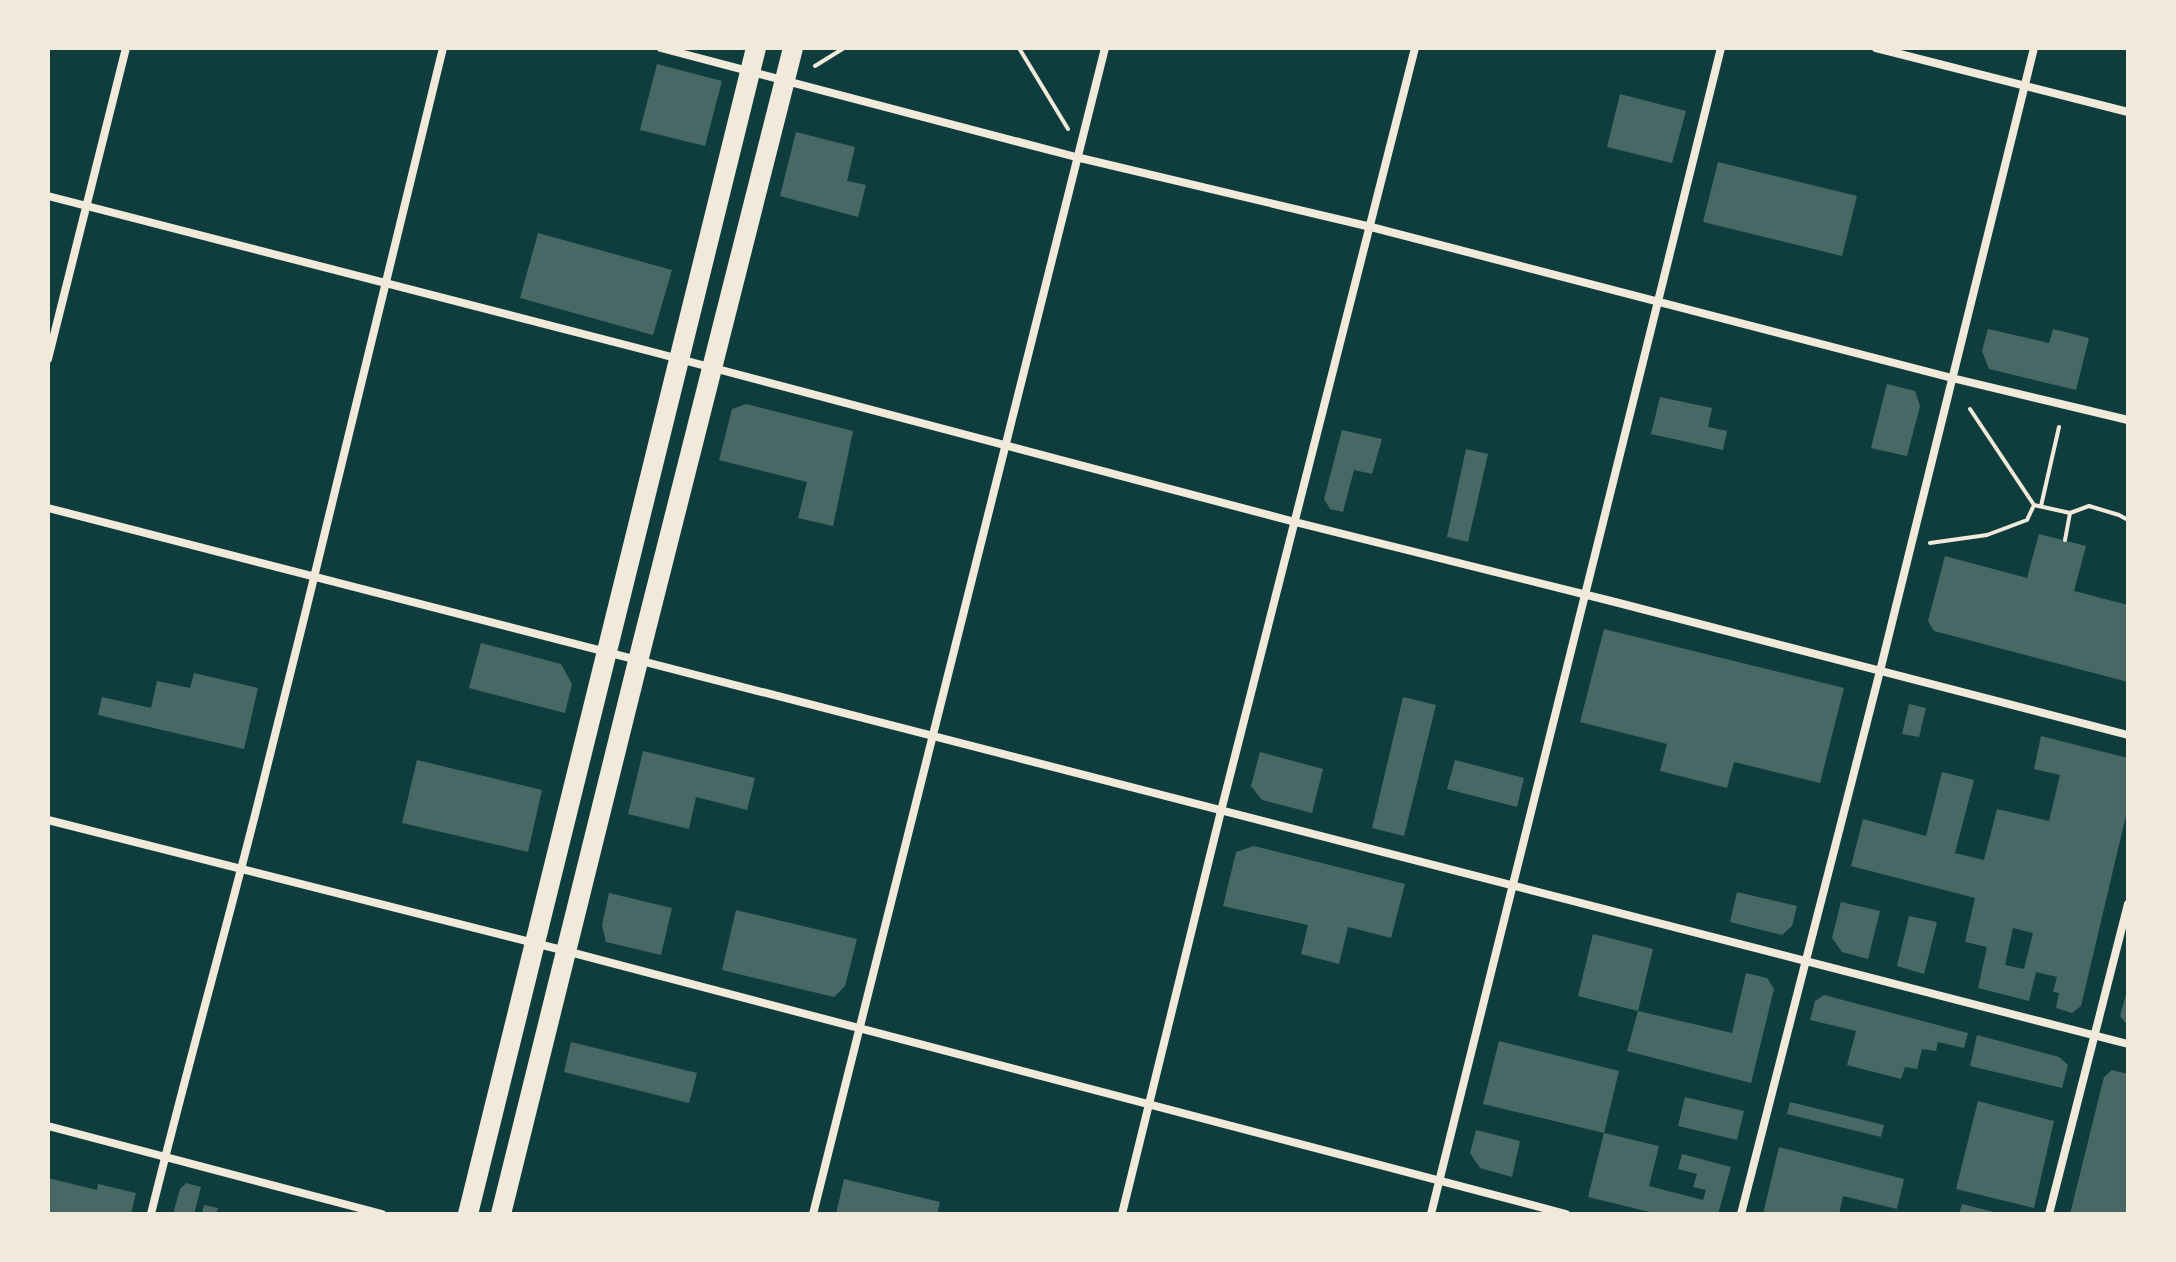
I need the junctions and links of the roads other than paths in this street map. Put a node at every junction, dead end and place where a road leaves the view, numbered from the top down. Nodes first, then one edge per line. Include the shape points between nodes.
1 (126, 48) edge
2 (443, 48) edge
3 (661, 48) edge
4 (756, 48) edge
5 (793, 48) edge
6 (1105, 48) edge
7 (1415, 48) edge
8 (1721, 48) edge
9 (1876, 48) edge
10 (2034, 48) edge
11 (751, 71) junction
12 (784, 82) junction
13 (2026, 86) junction
14 (2128, 112) edge
15 (1076, 157) junction
16 (48, 196) edge
17 (87, 205) junction
18 (1371, 227) junction
19 (386, 283) junction
20 (1658, 302) junction
21 (48, 359) edge
22 (679, 360) junction
23 (712, 369) junction
24 (1952, 378) junction
25 (2128, 420) edge
26 (1004, 446) junction
27 (48, 508) edge
28 (1295, 522) junction
29 (314, 578) junction
30 (1586, 596) junction
31 (607, 654) junction
32 (638, 663) junction
33 (1880, 671) junction
34 (2128, 735) edge
35 (931, 736) junction
36 (1221, 811) junction
37 (48, 820) edge
38 (241, 868) junction
39 (1514, 886) junction
40 (2128, 904) edge
41 (536, 943) junction
42 (566, 951) junction
43 (1805, 961) junction
44 (859, 1028) junction
45 (2094, 1036) junction
46 (2128, 1044) edge
47 (1149, 1104) junction
48 (48, 1126) edge
49 (165, 1157) junction
50 (1439, 1180) junction
51 (151, 1214) edge
52 (382, 1214) edge
53 (468, 1214) edge
54 (501, 1214) edge
55 (813, 1214) edge
56 (1122, 1214) edge
57 (1431, 1214) edge
58 (1566, 1214) edge
59 (1741, 1214) edge
60 (2049, 1214) edge

1 - 17 street
2 - 19 street
3 - 11 street
4 - 11 main road
5 - 12 main road
6 - 15 street
7 - 18 street
8 - 20 street
9 - 13 street
10 - 13 street
11 - 12 street
11 - 22 main road
12 - 15 street
12 - 23 main road
13 - 14 street
13 - 24 street
15 - 18 street
15 - 26 street
16 - 17 street
17 - 19 street
17 - 21 street
18 - 20 street
18 - 28 street
19 - 22 street
19 - 29 street
20 - 24 street
20 - 30 street
22 - 23 street
22 - 31 main road
23 - 26 street
23 - 32 main road
24 - 25 street
24 - 33 street
26 - 28 street
26 - 35 street
27 - 29 street
28 - 30 street
28 - 36 street
29 - 31 street
29 - 38 street
30 - 33 street
30 - 39 street
31 - 32 street
31 - 41 main road
32 - 35 street
32 - 42 main road
33 - 34 street
33 - 43 street
35 - 36 street
35 - 44 street
36 - 39 street
36 - 47 street
37 - 38 street
38 - 41 street
38 - 49 street
39 - 43 street
39 - 50 street
40 - 45 street
41 - 42 street
41 - 53 main road
42 - 44 street
42 - 54 main road
43 - 45 street
43 - 59 street
44 - 47 street
44 - 55 street
45 - 46 street
45 - 60 street
47 - 50 street
47 - 56 street
48 - 49 street
49 - 51 street
49 - 52 street
50 - 57 street
50 - 58 street

